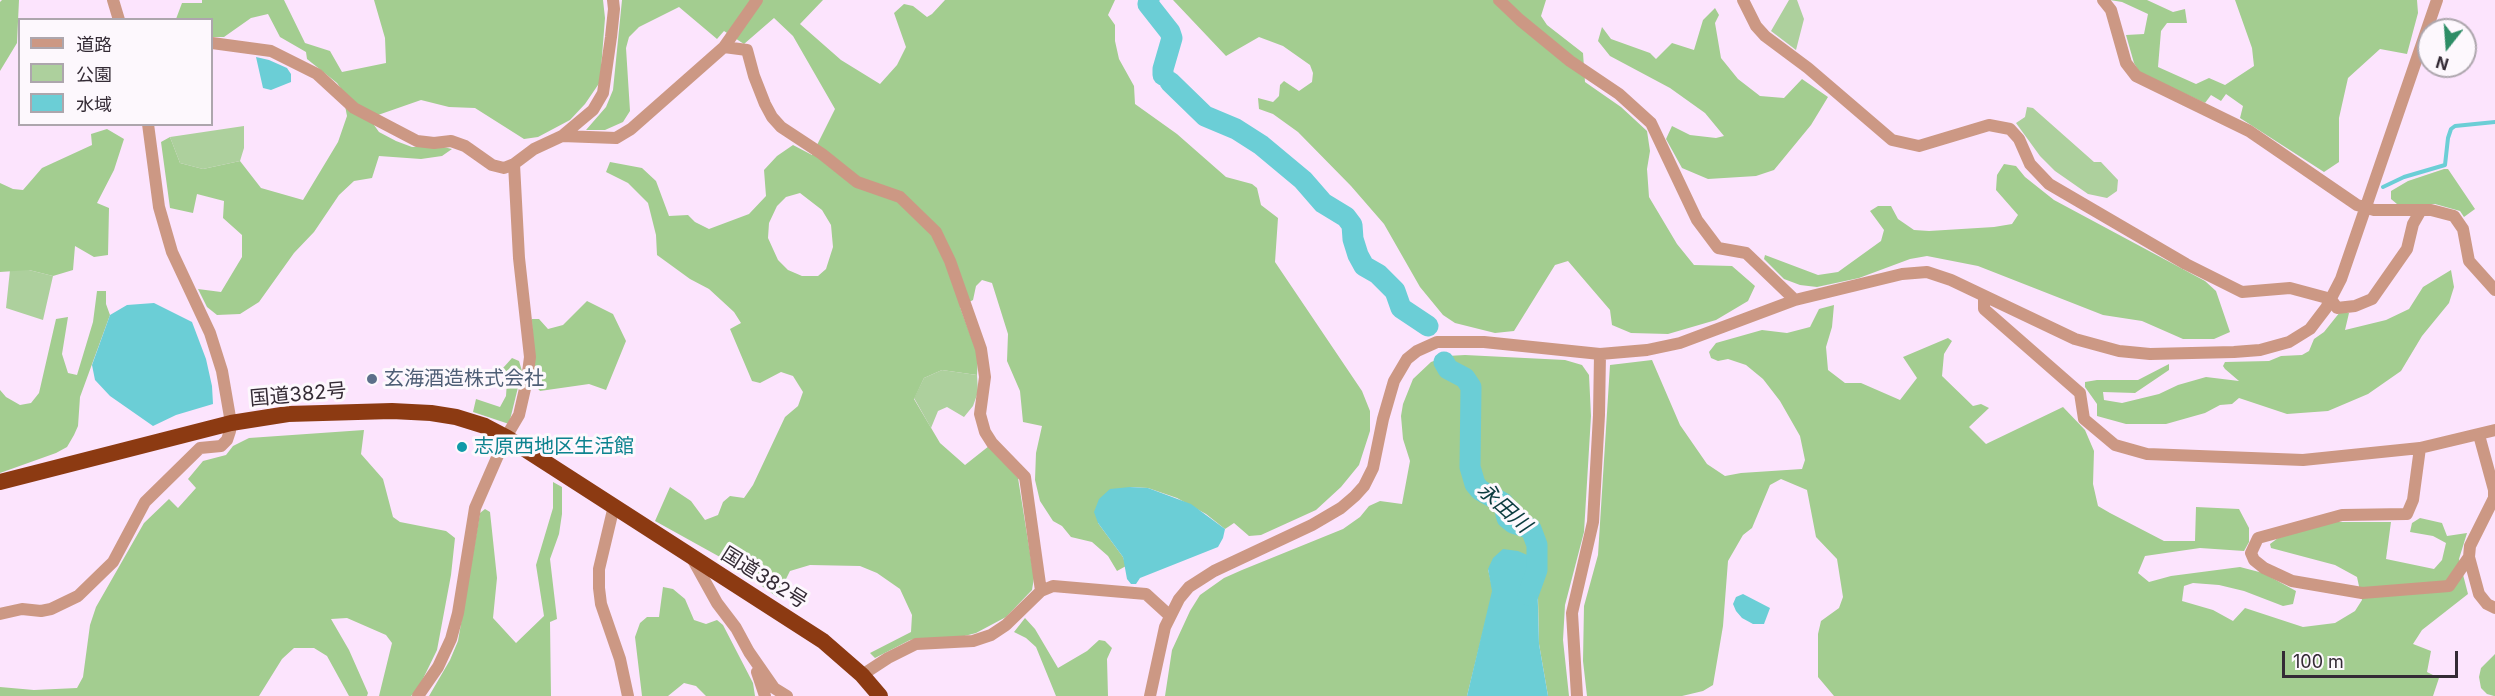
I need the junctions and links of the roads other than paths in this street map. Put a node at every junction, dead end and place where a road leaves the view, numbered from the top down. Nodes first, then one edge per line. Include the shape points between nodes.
1 (113, 0) edge
2 (613, 0) edge
3 (757, 0) edge
4 (1499, 0) edge
5 (1743, 0) edge
6 (2103, 0) edge
7 (2437, 0) edge
8 (118, 18) edge
9 (213, 43) edge
10 (724, 47) junction
11 (148, 126) edge
12 (562, 136) junction
13 (514, 164) junction
14 (2366, 208) junction
15 (2421, 210) junction
16 (2495, 290) edge
17 (1984, 297) junction
18 (2331, 299) junction
19 (1795, 300) junction
20 (1600, 354) junction
21 (231, 423) junction
22 (2495, 430) edge
23 (2479, 435) junction
24 (506, 437) junction
25 (2420, 448) junction
26 (0, 482) edge
27 (614, 506) junction
28 (691, 556) junction
29 (2469, 557) junction
30 (1041, 591) junction
31 (2495, 608) edge
32 (0, 614) edge
33 (1169, 615) junction
34 (749, 652) junction
35 (862, 675) junction
36 (418, 696) edge
37 (628, 696) edge
38 (765, 696) edge
39 (788, 696) edge
40 (880, 696) edge
41 (1150, 696) edge
42 (1577, 696) edge

1 - 8 street
2 - 12 street via 603,93 593,110
3 - 10 street
4 - 19 street via 1651,123 1697,220 1718,248 1746,253
5 - 18 street via 1765,36 1892,140 1918,146 1989,125 2010,129 2030,164 2049,184 2232,289 2250,293 2290,288
6 - 14 street via 2111,10 2126,63 2136,76 2249,131
7 - 14 street
9 - 13 street via 271,51 317,74 354,108 417,141 451,141 492,165 504,168
10 - 12 street via 616,138
10 - 30 street via 747,50 765,104 781,127 857,183 900,197 936,232 981,350 985,377 980,414 985,432 1024,477
11 - 21 street via 159,207 172,252 210,333 222,371
12 - 13 street
13 - 24 street via 530,357 519,415
14 - 15 street
14 - 18 street
15 - 16 street via 2454,216 2459,221 2469,261
15 - 18 street via 2407,249 2372,299 2337,308
17 - 18 street via 2090,345 2150,354 2234,352 2276,346 2310,329
17 - 19 street via 1927,272 1902,274
17 - 25 street via 1984,309 2080,393 2084,419 2115,445 2147,454 2302,460
19 - 20 street via 1680,343
20 - 33 street via 1450,340 1417,351 1407,359 1394,381 1373,468 1355,496 1312,525 1200,579 1189,587
20 - 42 street via 1593,522 1572,613
21 - 24 highway, 国道382号 via 288,414 392,411 456,417
21 - 26 highway, 国道382号
21 - 32 street via 227,440 221,446 200,448 146,502 113,562 78,596 51,609
22 - 23 street
23 - 25 street
23 - 29 street via 2494,498 2470,546
24 - 27 highway, 国道382号
24 - 36 street via 475,508 451,639
25 - 29 street via 2414,500 2407,514 2342,515 2258,538 2251,553 2254,560 2292,581 2362,593 2450,586
27 - 28 highway, 国道382号
27 - 37 street via 599,569 599,588
28 - 34 street
28 - 35 highway, 国道382号 via 823,641
29 - 31 street via 2479,594
30 - 33 street via 1053,586 1146,594
30 - 35 street via 991,635 973,641 916,644
33 - 41 street
34 - 38 street
34 - 39 street via 774,688
35 - 40 highway, 国道382号

